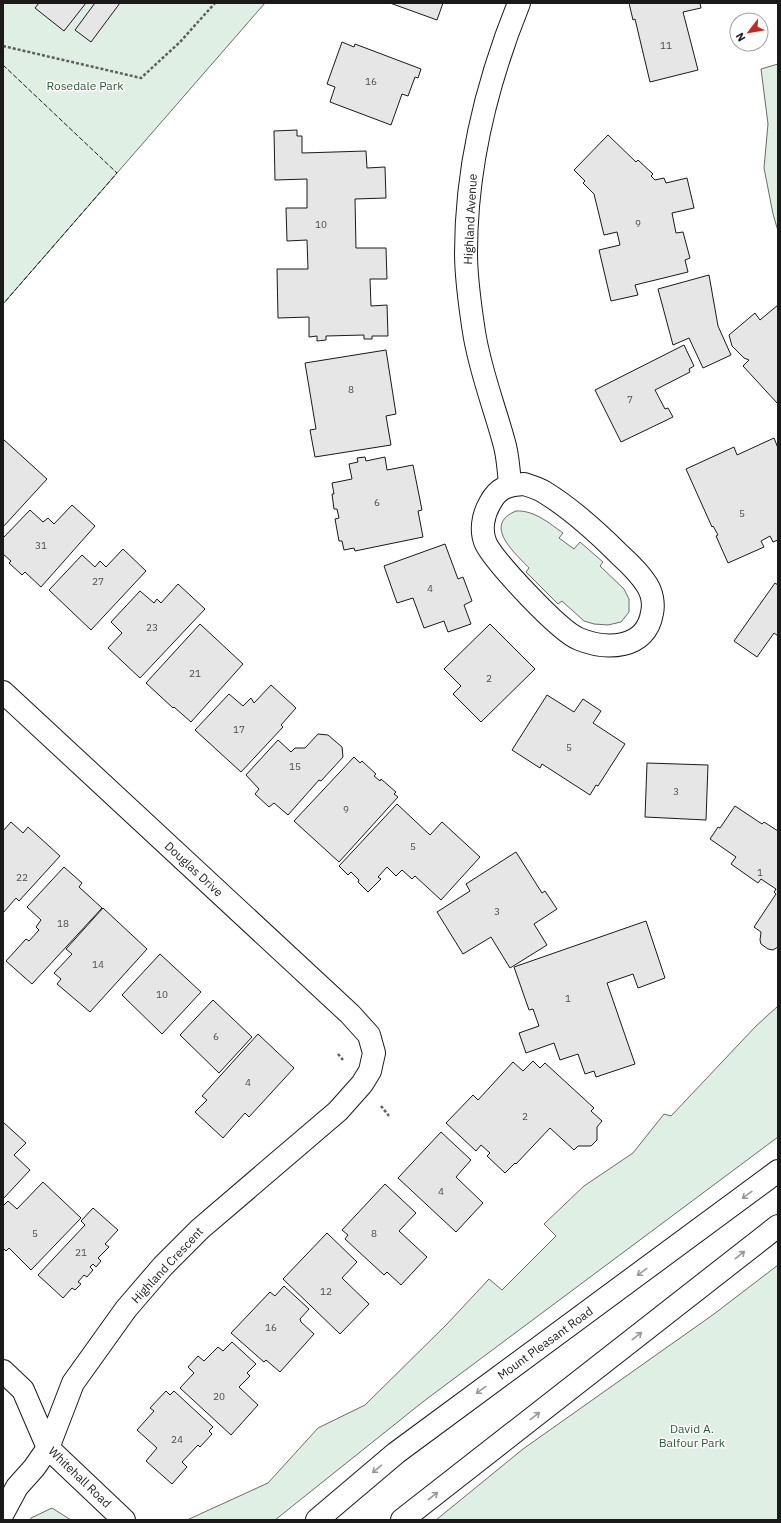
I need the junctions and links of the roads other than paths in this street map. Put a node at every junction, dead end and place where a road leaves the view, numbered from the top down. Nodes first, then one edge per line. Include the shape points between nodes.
1 (519, 3) edge
2 (510, 485) junction
3 (3, 692) edge
4 (374, 1053) joint
5 (778, 1172) edge
6 (778, 1226) edge
7 (3, 1371) edge
8 (48, 1448) junction
9 (3, 1513) edge
10 (124, 1520) edge
11 (317, 1520) edge
12 (402, 1520) edge

1 - 2 street, Highland Avenue via 493,78 479,132 470,190 466,254 474,333 506,448
2 - 2 street via 495,493 486,511 483,527 486,544 503,568 556,622 576,638 593,644 620,645 631,642 645,633 651,621 654,604 648,585 632,566 595,530 543,491 524,484
3 - 4 street, Douglas Drive via 350,1014 369,1035
4 - 8 street, Highland Crescent via 370,1071 362,1084 338,1111 200,1229 163,1266 126,1309 73,1383
5 -> 11 street, Mount Pleasant Road via 396,1453
12 -> 6 street
7 - 8 street, Whitehall Road via 24,1390
8 - 9 street, Highland Crescent via 18,1487
8 - 10 street, Whitehall Road

